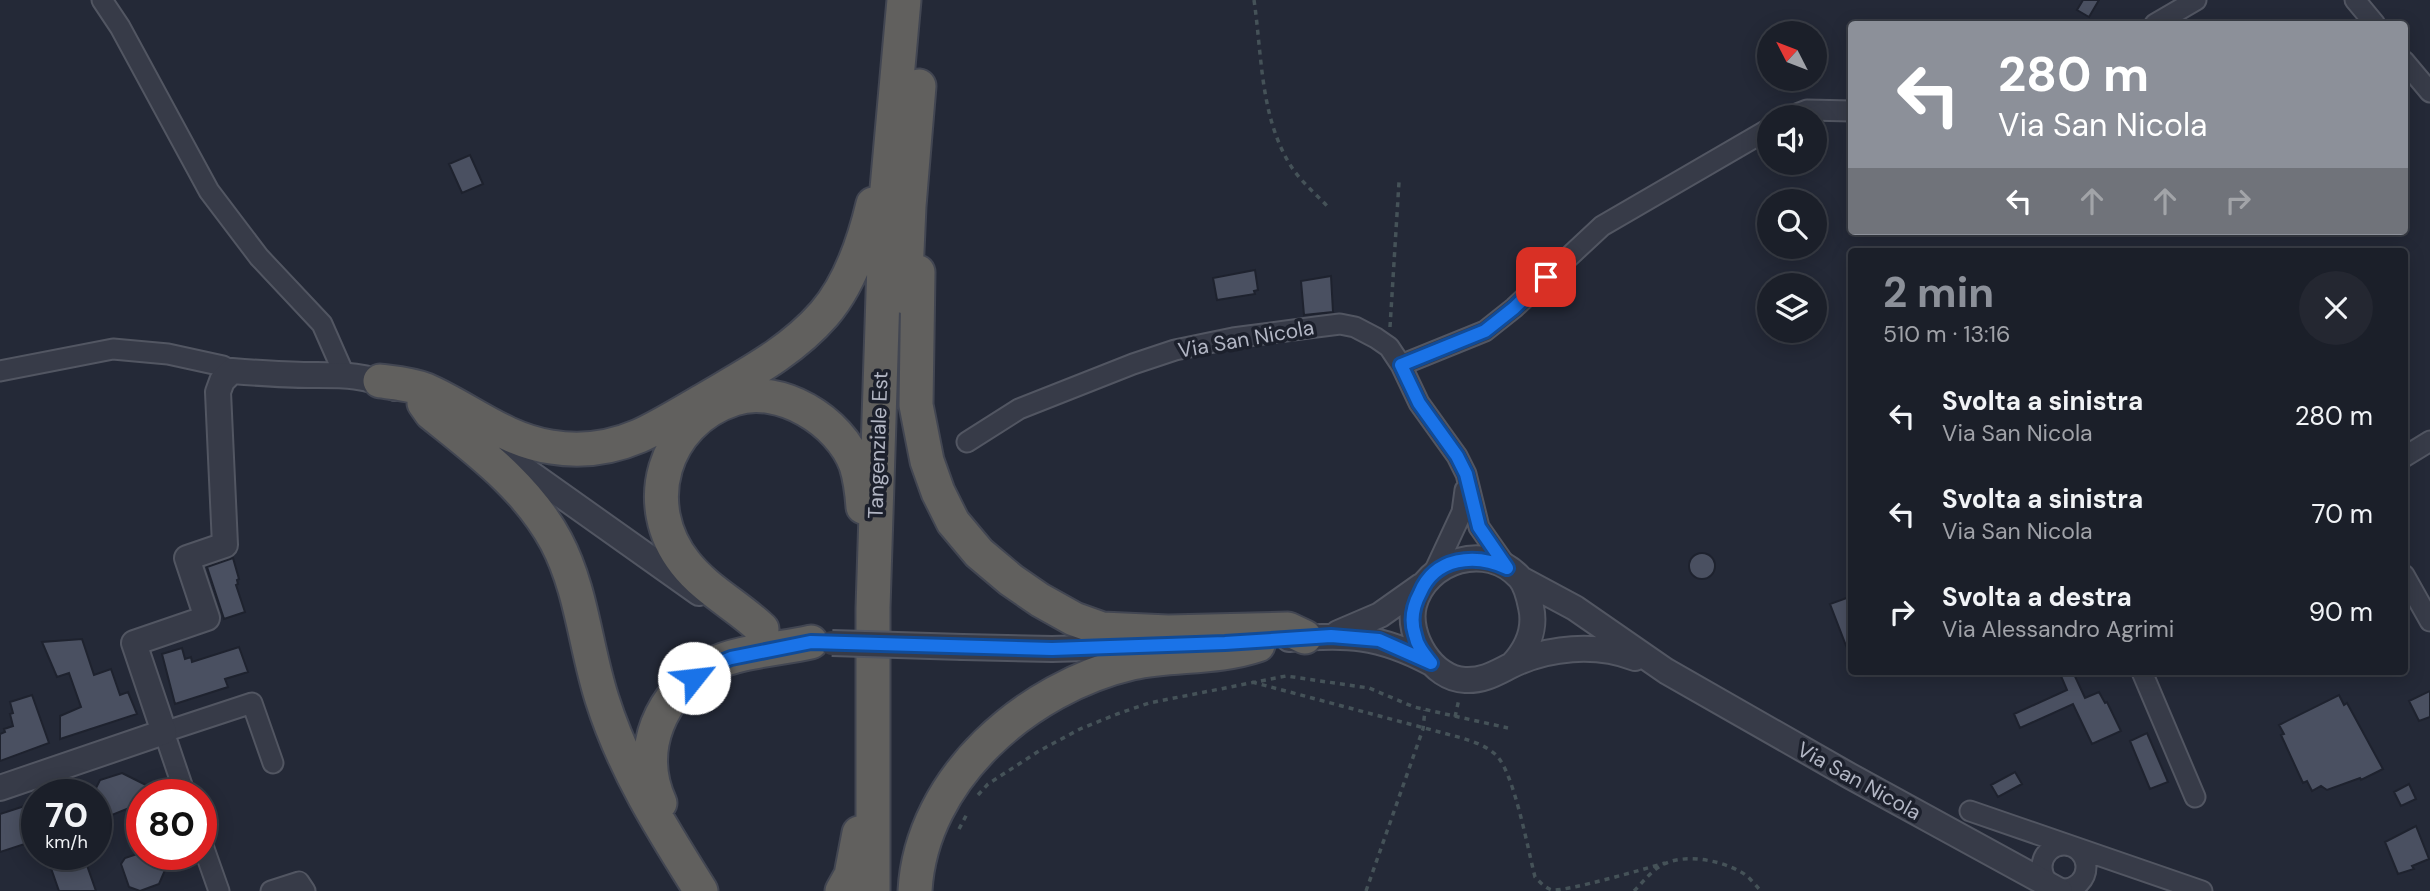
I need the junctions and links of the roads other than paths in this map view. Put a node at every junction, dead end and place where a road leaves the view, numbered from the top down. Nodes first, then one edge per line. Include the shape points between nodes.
1 (102, 0) edge
2 (904, 0) edge
3 (927, 0) edge
4 (2196, 0) edge
5 (2355, 0) edge
6 (2160, 21) edge
7 (2372, 21) edge
8 (2408, 66) edge
9 (897, 68) junction
10 (2430, 92) edge
11 (1827, 110) edge
12 (1848, 111) edge
13 (1757, 136) edge
14 (909, 206) junction
15 (1401, 365) junction
16 (0, 371) edge
17 (232, 371) junction
18 (344, 374) junction
19 (380, 382) junction
20 (422, 401) junction
21 (2430, 441) edge
22 (967, 442) dead end
23 (2408, 455) edge
24 (1466, 474) junction
25 (1514, 573) junction
26 (1429, 578) junction
27 (2408, 582) edge
28 (873, 608) junction
29 (2430, 621) edge
30 (762, 629) junction
31 (1318, 636) junction
32 (1273, 640) junction
33 (821, 643) junction
34 (1431, 663) junction
35 (1512, 665) junction
36 (1666, 671) junction
37 (2143, 675) edge
38 (874, 696) junction
39 (164, 732) junction
40 (273, 763) dead end
41 (181, 779) edge
42 (0, 788) edge
43 (2195, 797) dead end
44 (1970, 811) dead end
45 (2071, 845) junction
46 (212, 870) edge
47 (302, 887) edge
48 (2057, 889) edge
49 (219, 891) edge
50 (271, 891) edge
51 (701, 891) edge
52 (716, 891) edge
53 (842, 891) edge
54 (873, 891) edge
55 (895, 891) edge
56 (915, 891) edge
57 (2202, 891) edge

1 - 18 street via 209,191 259,257 322,324
2 - 9 highway, Tangenziale Est
3 - 14 highway, Tangenziale Est
4 - 6 street
5 - 7 street
8 - 10 street
9 - 19 highway via 889,87 863,241 836,299 793,345 750,373 639,436 571,450 500,432 426,390
9 - 28 highway, Tangenziale Est via 886,200
11 - 12 street
13 - 15 street via 1602,226 1485,331
14 - 31 highway via 918,266 916,405 920,429 937,492 953,522 979,553 1040,600 1102,629 1288,629
14 - 55 highway, Tangenziale Est via 898,499
15 - 22 street, Via San Nicola via 1377,338 1340,324 1233,338 1133,364 1019,410
15 - 24 street, Via San Nicola via 1419,403
16 - 17 street via 113,349 168,354
17 - 18 street
17 - 39 street via 218,392 225,545 187,558 207,618 134,643
18 - 19 street
19 - 20 street
20 - 30 street via 713,603
20 - 51 highway via 510,478 556,542 579,599 616,742 659,825
21 - 23 street
24 - 25 street, Via San Nicola via 1479,527
24 - 26 street via 1462,512
25 - 26 street, Via San Nicola via 1484,559 1470,558 1452,562
25 - 35 street, Via San Nicola via 1529,595 1533,616 1531,636
25 - 36 street, Via San Nicola
26 - 31 street, Via San Nicola via 1380,615
26 - 34 street via 1414,606 1412,622 1419,647
27 - 29 street
28 - 30 highway via 867,591 862,493 855,463 840,438 819,418 794,404 766,396 736,398 687,427 672,449 662,479 661,509 669,537 685,563
28 - 38 highway, Tangenziale Est
30 - 33 street
31 - 32 street
31 - 34 street, Via San Nicola via 1379,640
32 - 33 street, bridge via 1052,649
32 - 56 highway via 1239,652 1135,663 1104,671 1076,681 1017,716 970,762 934,818
33 - 52 highway via 731,658 711,666 675,694 661,714 650,761 652,785
34 - 35 street, Via San Nicola via 1463,680 1495,675
35 - 36 street, Via San Nicola via 1558,651 1590,648 1631,656
36 - 48 street, Via San Nicola
37 - 43 street
38 - 53 highway via 866,723 858,849
38 - 54 highway, Tangenziale Est
39 - 40 street via 252,703
39 - 41 street
39 - 42 street
44 - 45 street
45 - 48 street via 2057,845 2046,853 2042,865 2045,878
45 - 48 street via 2083,854 2087,868 2081,882
45 - 57 street
46 - 49 street
47 - 50 street

